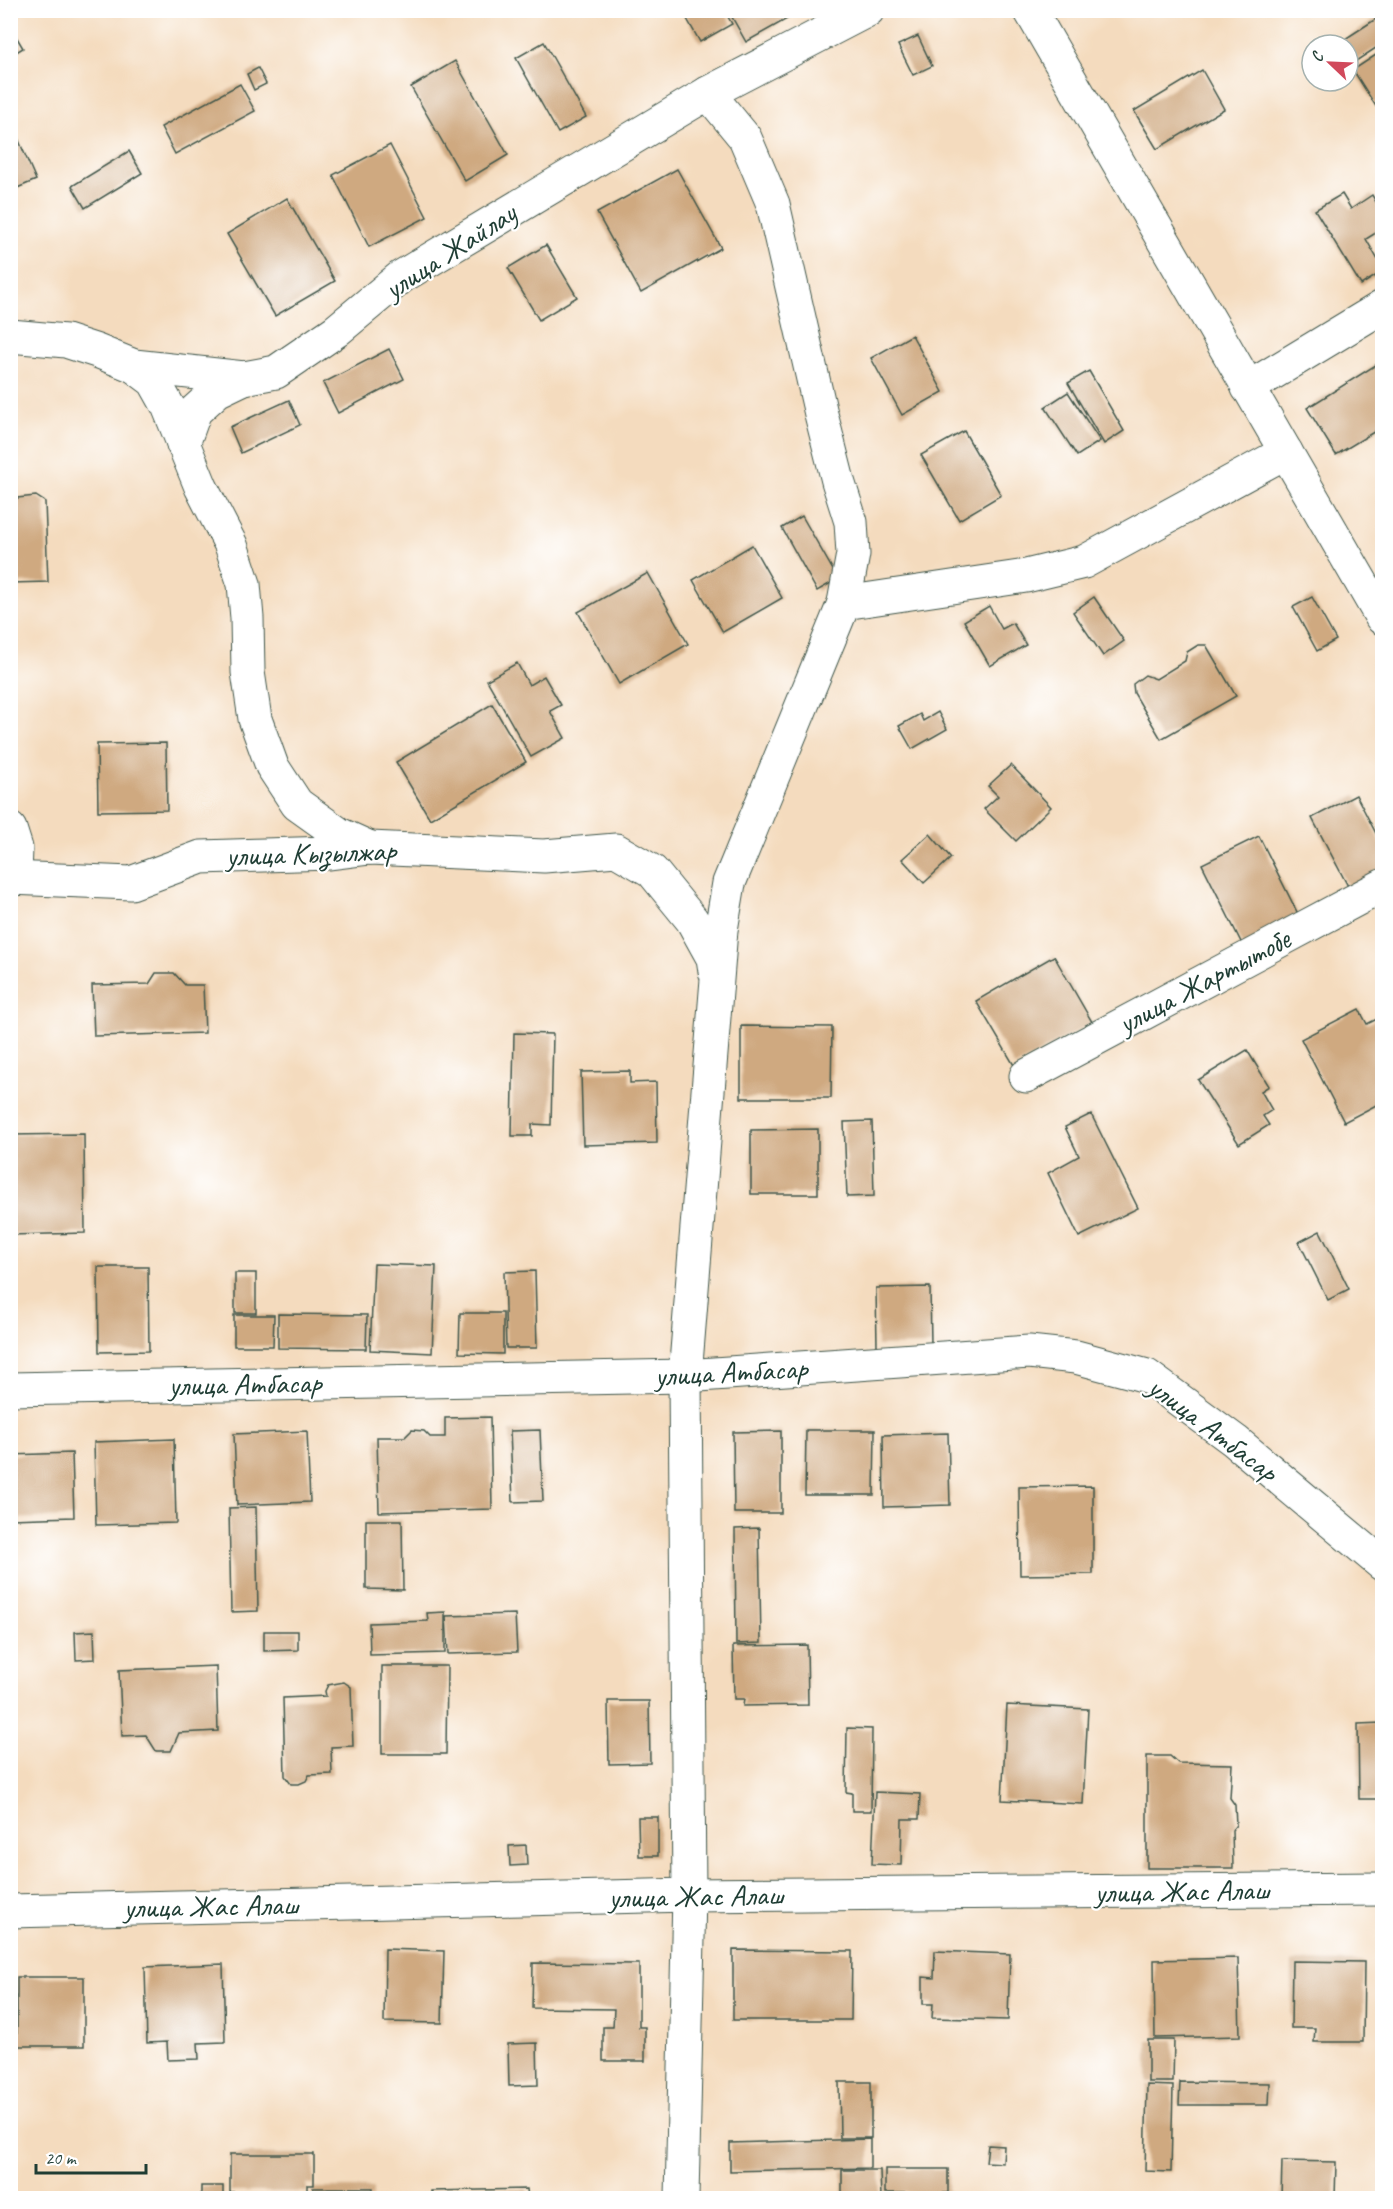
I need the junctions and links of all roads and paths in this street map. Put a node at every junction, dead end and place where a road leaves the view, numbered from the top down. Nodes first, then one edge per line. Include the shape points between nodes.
1 (868, 10) edge
2 (1030, 10) edge
3 (708, 93) junction
4 (1383, 307) edge
5 (10, 336) edge
6 (134, 366) junction
7 (244, 378) junction
8 (1248, 388) junction
9 (183, 444) junction
10 (1286, 453) junction
11 (843, 603) junction
12 (1383, 618) edge
13 (10, 830) edge
14 (370, 848) junction
15 (13, 878) edge
16 (1383, 886) edge
17 (717, 980) junction
18 (1026, 1076) dead end
19 (685, 1376) junction
20 (10, 1389) edge
21 (1383, 1564) edge
22 (1383, 1889) edge
23 (688, 1895) junction
24 (10, 1911) edge
25 (682, 2199) edge

1 - 3 street, улица Жайлау
2 - 8 street
3 - 7 street, улица Жайлау via 401,277 336,331 276,372
3 - 11 street via 746,138 773,204 821,414 851,522 853,554
4 - 8 street
5 - 6 street, улица Жайлау via 66,341
6 - 7 street, улица Жайлау
6 - 9 street via 154,381
7 - 9 street via 217,391 195,411
8 - 10 street
9 - 14 street via 231,545 244,584 248,672 255,719 272,766 297,804 339,834
10 - 11 street via 1084,562 1026,576
10 - 12 street
11 - 17 street via 729,883
13 - 15 street via 16,848
14 - 15 street, улица Кызылжар via 201,857 131,883
14 - 17 street, улица Кызылжар via 544,856 616,850 652,871 692,920 713,958
16 - 18 street, улица Жартытобе
17 - 19 street
19 - 20 street, улица Атбасар
19 - 21 street, улица Атбасар via 1029,1352 1076,1358 1147,1376 1234,1441
19 - 23 street
22 - 23 street, улица Жас Алаш
23 - 24 street, улица Жас Алаш
23 - 25 street

